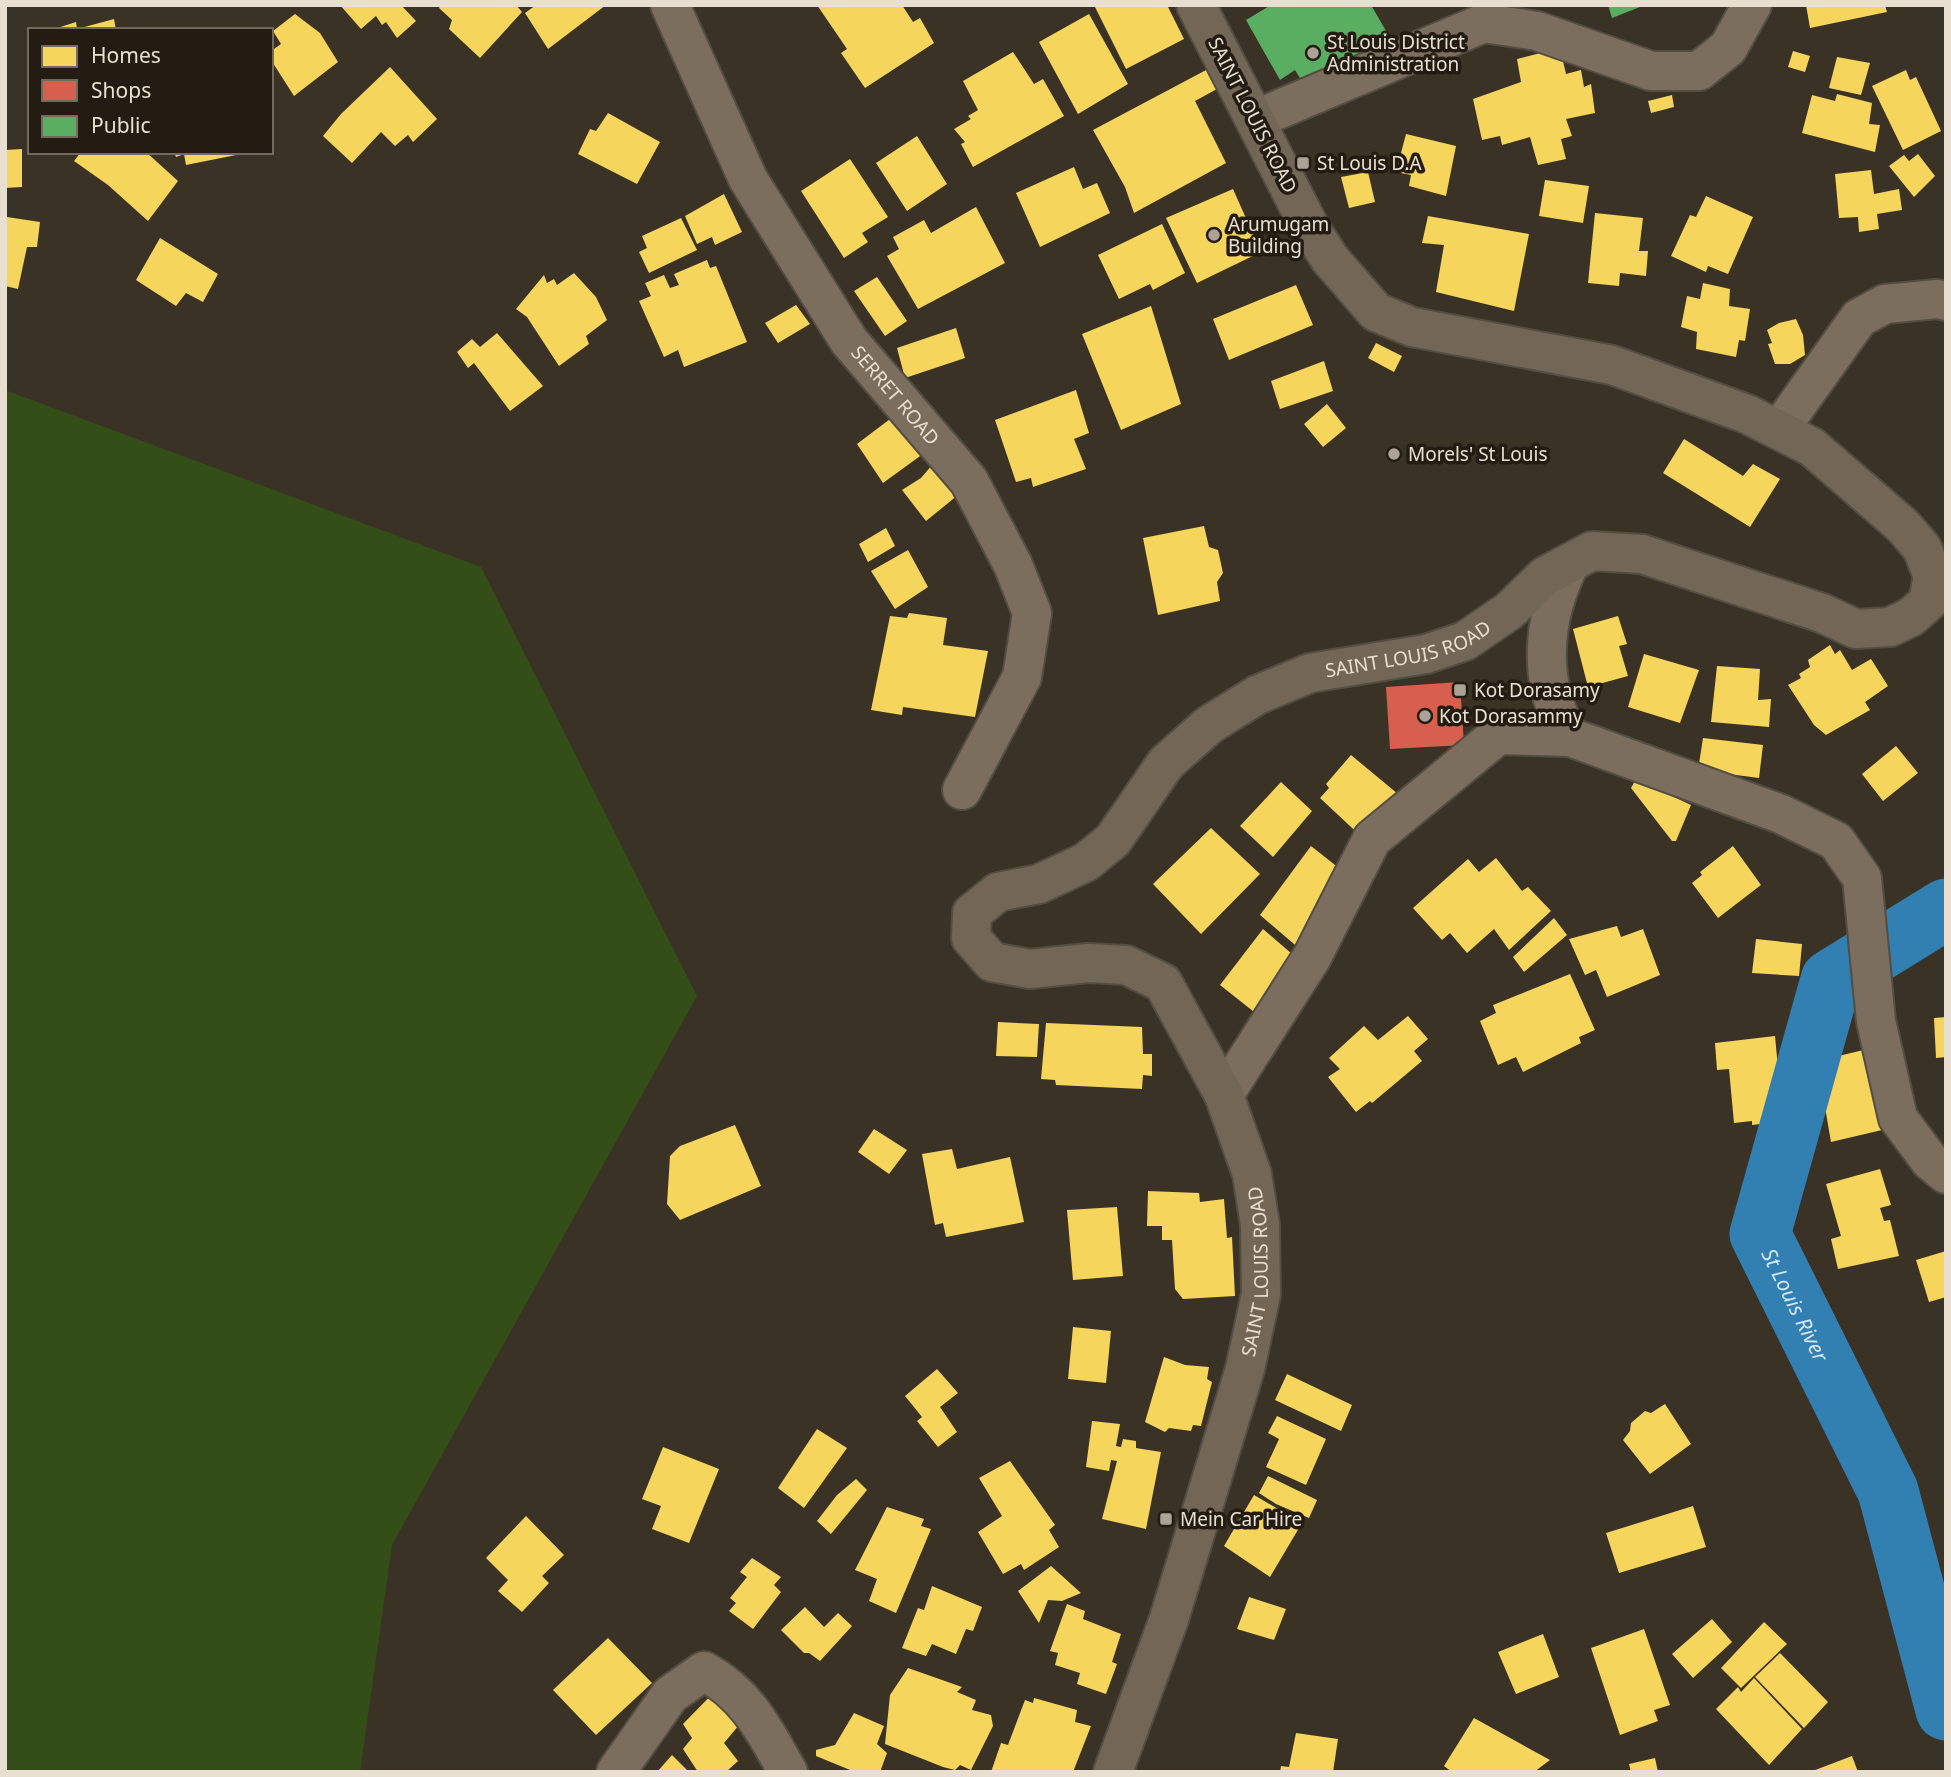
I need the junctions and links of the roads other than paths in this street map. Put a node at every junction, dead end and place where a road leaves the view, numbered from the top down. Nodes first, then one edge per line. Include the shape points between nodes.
1 (670, 5) edge
2 (1195, 5) edge
3 (1752, 5) edge
4 (1256, 119) junction
5 (1946, 302) edge
6 (1779, 430) junction
7 (1570, 563) junction
8 (1570, 737) junction
9 (962, 790) dead end
10 (1224, 1095) junction
11 (1946, 1174) edge
12 (615, 1772) edge
13 (788, 1772) edge
14 (1113, 1772) edge

1 - 9 street, SERRET ROAD via 748,179 849,341 969,481 1013,565 1032,613 1022,677
2 - 4 main road, SAINT LOUIS ROAD
3 - 4 street via 1728,48 1699,71 1651,71 1537,31 1484,23
4 - 6 main road, SAINT LOUIS ROAD via 1310,228 1376,312 1412,327 1612,365
5 - 6 street via 1885,304 1859,318
6 - 7 main road, SAINT LOUIS ROAD via 1812,447 1922,548 1933,576 1928,602 1912,617 1890,627 1856,629 1822,613 1642,554 1592,551
7 - 8 street via 1555,594 1546,647 1552,697
7 - 10 main road, SAINT LOUIS ROAD via 1545,576 1509,611 1465,641 1426,654 1310,673 1257,695 1209,724 1166,763 1113,840 1086,862 1040,884 998,892 972,913 971,938 992,962 1030,969 1088,963 1126,965 1163,983
8 - 10 street via 1498,735 1372,839 1311,957
8 - 11 street via 1780,814 1836,842 1862,878 1876,1021 1898,1118 1930,1161
10 - 14 main road, SAINT LOUIS ROAD via 1252,1174 1260,1225 1261,1294 1245,1369 1169,1619
12 - 13 street via 670,1695 704,1671 751,1707

